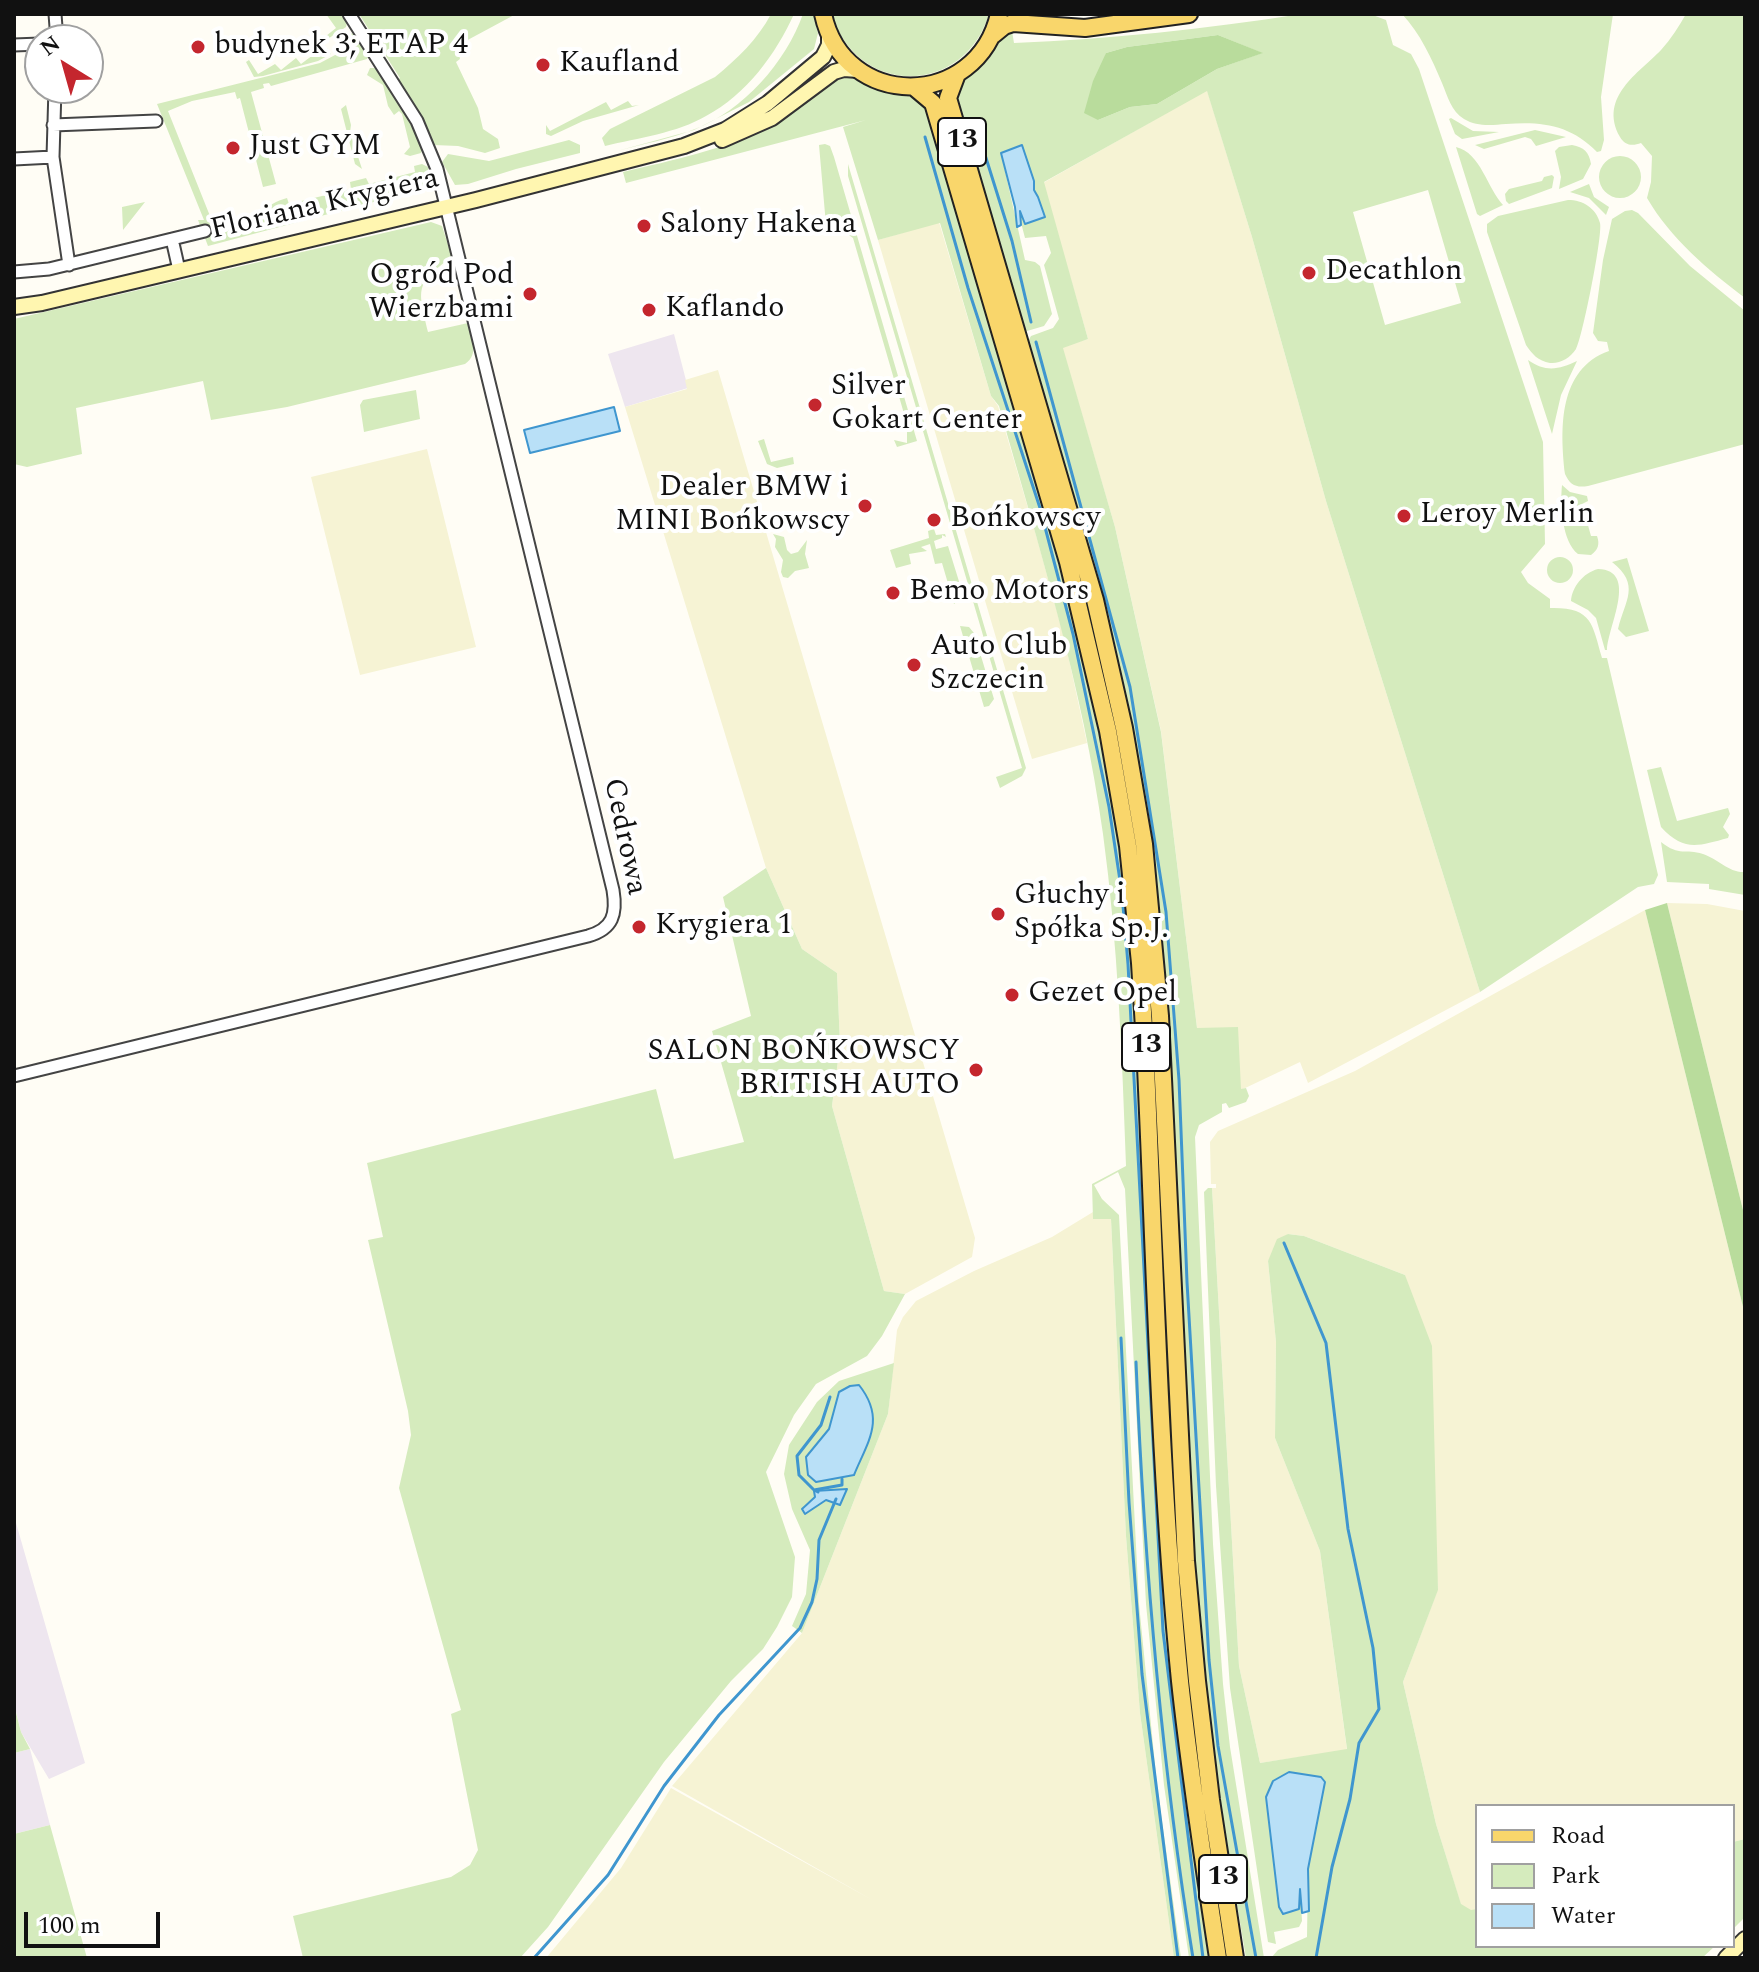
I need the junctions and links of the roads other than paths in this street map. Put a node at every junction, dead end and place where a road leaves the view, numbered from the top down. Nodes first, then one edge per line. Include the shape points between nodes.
1 (55, 14) edge
2 (64, 14) edge
3 (349, 14) edge
4 (823, 14) edge
5 (999, 14) edge
6 (1189, 14) edge
7 (829, 33) junction
8 (992, 36) junction
9 (858, 70) junction
10 (957, 74) junction
11 (914, 87) junction
12 (54, 104) edge
13 (156, 121) dead end
14 (53, 125) junction
15 (53, 157) junction
16 (14, 159) edge
17 (621, 164) junction
18 (447, 207) junction
19 (205, 231) dead end
20 (172, 239) junction
21 (69, 265) junction
22 (179, 270) junction
23 (14, 272) edge
24 (42, 303) junction
25 (14, 307) edge
26 (14, 314) edge
27 (14, 1076) edge
28 (1745, 1939) edge
29 (1218, 1958) edge
30 (1235, 1958) edge
31 (1726, 1958) edge

1 - 2 street
3 - 18 street via 417,121
4 - 7 main road, 13
5 - 8 main road, 13
6 - 8 main road via 1085,28 1013,23
7 - 9 main road, 13
7 - 17 street, Floriana Krygiera via 823,57 753,114 709,138
8 - 10 main road, 13
9 - 11 main road, 13 via 885,83
9 - 17 street, Floriana Krygiera via 834,72 746,131 654,160
10 - 11 main road, 13
10 - 30 main road, 13 via 948,98 1098,613 1144,844 1159,1001 1186,1561 1211,1800
11 - 29 main road, 13 via 933,103 1068,562 1108,731 1128,846 1144,1018 1170,1562 1180,1682
12 - 14 street
13 - 14 street
14 - 15 street
15 - 16 street
15 - 21 street
17 - 18 street, Floriana Krygiera
18 - 22 street, Floriana Krygiera
18 - 27 street, Cedrowa via 613,890 613,918 601,931 576,940
19 - 20 street
20 - 21 street
20 - 22 street
21 - 23 street
22 - 24 street, Floriana Krygiera
24 - 25 street, Floriana Krygiera
24 - 26 street, Floriana Krygiera
28 - 31 street

